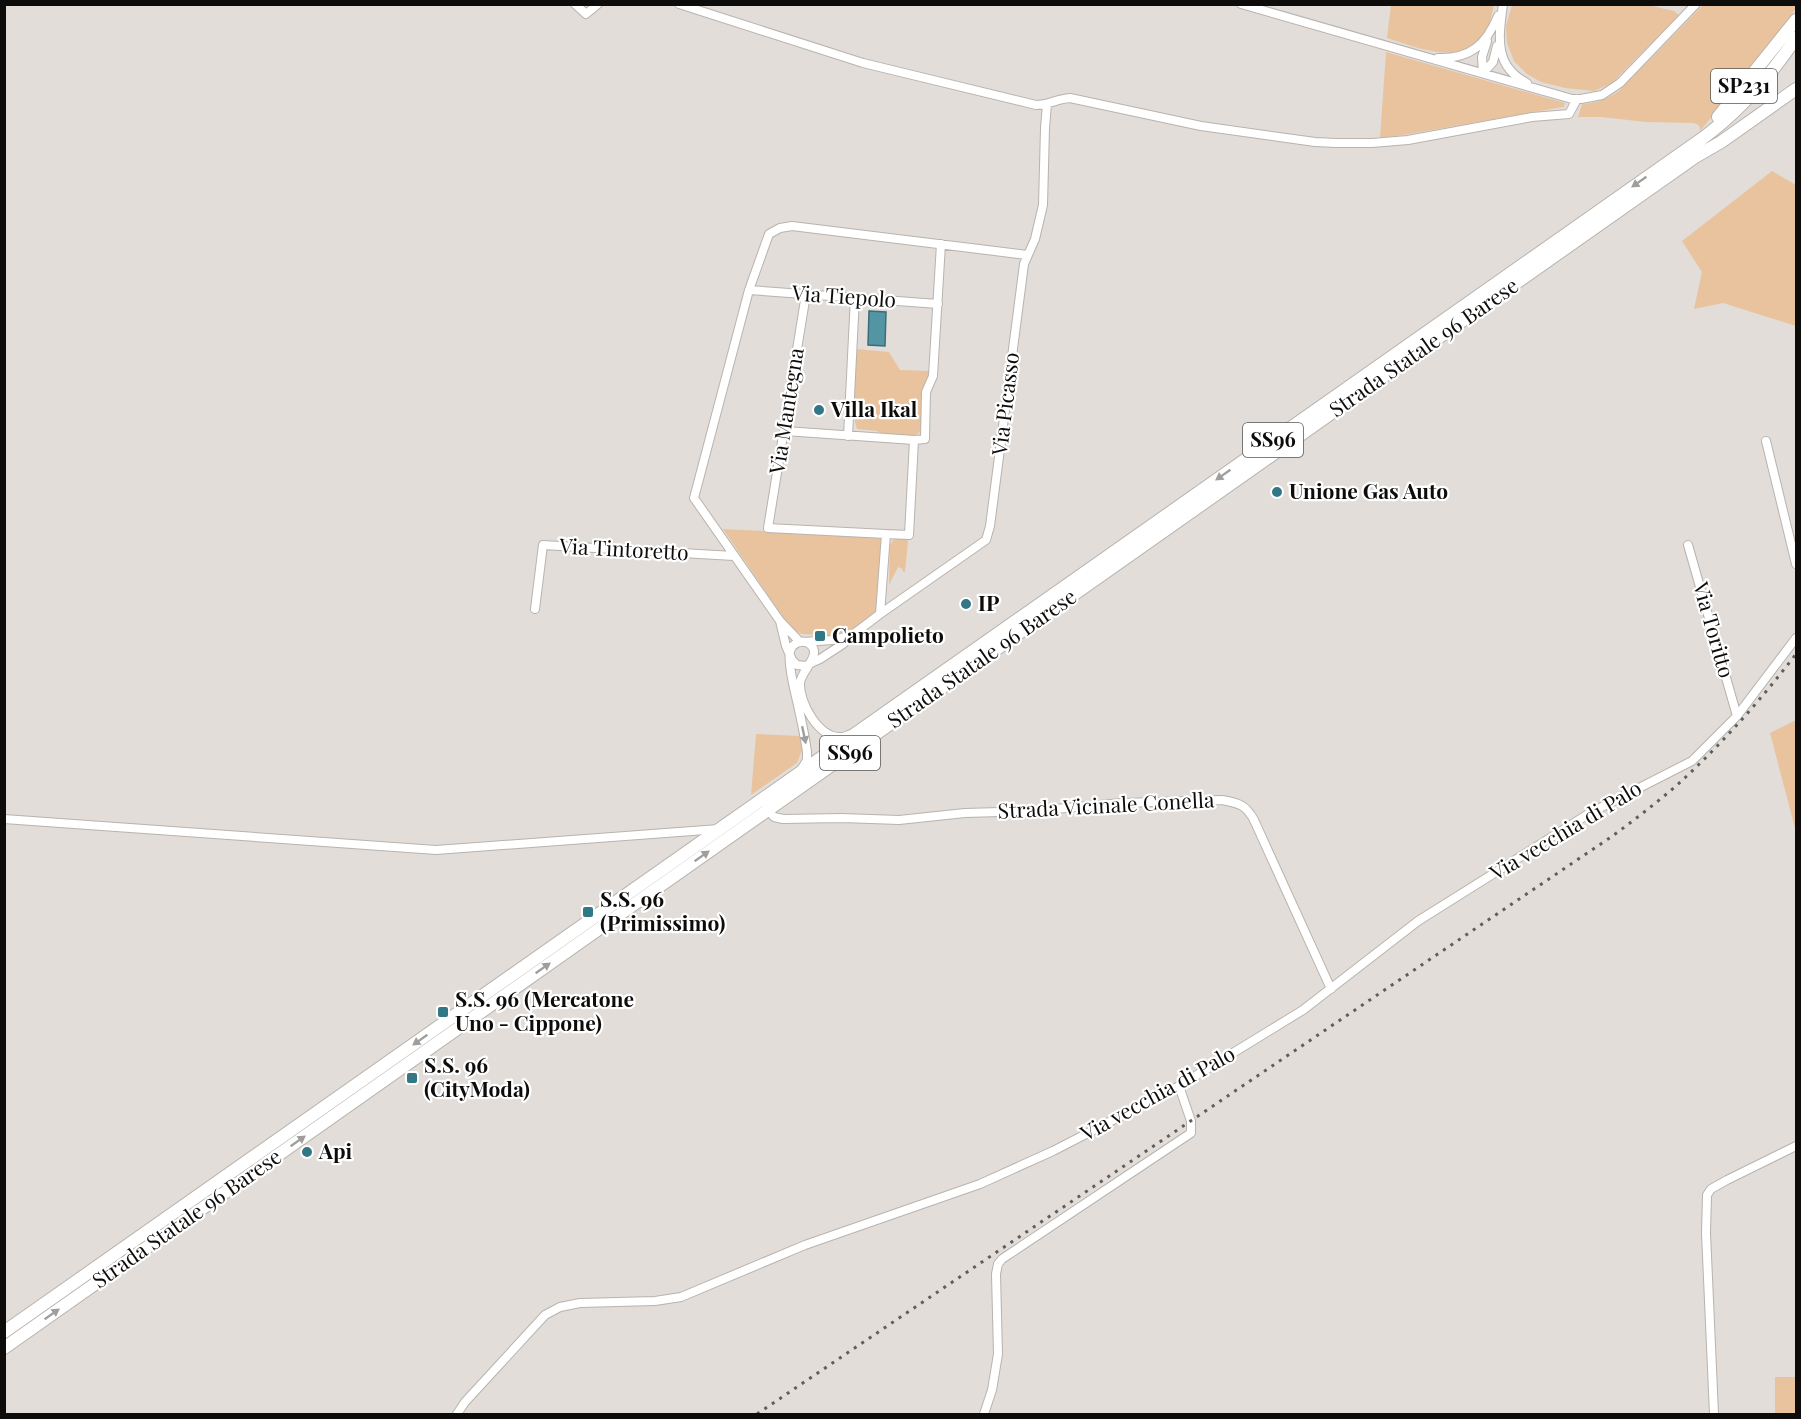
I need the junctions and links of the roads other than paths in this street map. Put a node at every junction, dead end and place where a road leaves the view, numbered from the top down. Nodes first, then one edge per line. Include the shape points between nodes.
1 (574, 4) edge
2 (598, 4) edge
3 (680, 4) edge
4 (1241, 4) edge
5 (1503, 4) edge
6 (1696, 4) edge
7 (1797, 20) edge
8 (1489, 35) junction
9 (1498, 38) junction
10 (1797, 38) edge
11 (1797, 52) edge
12 (1426, 57) junction
13 (1483, 73) junction
14 (1797, 89) edge
15 (1544, 90) junction
16 (1577, 99) junction
17 (1047, 104) junction
18 (1691, 152) junction
19 (941, 244) junction
20 (1027, 255) junction
21 (749, 290) junction
22 (806, 294) junction
23 (855, 297) junction
24 (938, 304) junction
25 (785, 431) junction
26 (848, 436) junction
27 (914, 440) junction
28 (1766, 441) dead end
29 (886, 534) junction
30 (1688, 545) dead end
31 (734, 556) junction
32 (1797, 564) edge
33 (535, 609) dead end
34 (880, 614) junction
35 (780, 621) junction
36 (851, 636) junction
37 (1797, 638) edge
38 (802, 642) junction
39 (790, 657) junction
40 (809, 664) junction
41 (1737, 716) junction
42 (860, 731) junction
43 (795, 778) junction
44 (768, 810) junction
45 (4, 819) edge
46 (721, 829) junction
47 (1331, 989) junction
48 (1179, 1086) junction
49 (1797, 1146) edge
50 (4, 1332) edge
51 (4, 1347) edge
52 (457, 1414) edge
53 (984, 1414) edge
54 (1714, 1414) edge

1 - 2 street via 586,14
3 - 17 street via 863,63 1036,105
4 - 12 street
5 - 8 street
5 - 9 street
6 - 16 street via 1620,83 1602,95
7 - 18 main road, SP231
8 - 12 street via 1483,44 1464,54
8 - 13 street via 1482,57
9 - 13 street via 1493,62
9 - 15 street via 1513,73
10 - 18 main road, SS96 via 1761,83
11 - 18 main road, SS96 via 1737,118
12 - 13 street
13 - 15 street
14 - 18 main road, SS96 via 1721,142
15 - 16 street
16 - 17 street via 1569,114 1372,143 1316,142 1201,126 1070,98
17 - 20 street, Via Picasso via 1043,206
18 -> 42 main road, Strada Statale 96 Barese / SS96
18 - 44 main road, Strada Statale 96 Barese / SS96
19 - 20 street
19 - 21 street via 792,226 780,228 769,234
19 - 24 street
20 - 34 street, Via Picasso via 989,534 981,545
21 - 22 street, Via Tiepolo
21 - 31 street via 694,498
22 - 23 street, Via Tiepolo
22 - 25 street, Via Mantegna
23 - 24 street, Via Tiepolo
23 - 26 street
24 - 27 street via 933,376 926,392 925,439
25 - 26 street
25 - 29 street, Via Mantegna via 768,528
26 - 27 street
27 - 29 street via 909,535
28 - 32 street
29 - 34 street
30 - 41 street, Via Toritto
31 - 33 street, Via Tintoretto via 543,545
31 - 35 street
34 - 36 street, Via Picasso
35 - 38 street
35 - 39 street
36 - 38 street
36 - 40 street, Via Picasso
37 - 41 street, Via vecchia di Palo
38 - 39 street via 793,645
38 - 40 street via 812,646 814,658
39 - 40 street via 797,665
39 -> 43 street via 807,752 804,766
40 - 42 street via 800,690 811,718 831,735 841,737
41 - 47 street, Via vecchia di Palo via 1692,761 1590,813 1418,921
42 - 43 main road, Strada Statale 96 Barese / SS96
43 - 46 main road, Strada Statale 96 Barese / SS96
44 - 47 street, Strada Vicinale Conella via 783,819 899,820 1122,803 1235,802 1248,808
51 -> 44 main road, Strada Statale 96 Barese / SS96
45 - 46 street via 436,850
46 -> 50 main road, Strada Statale 96 Barese / SS96
47 - 48 street, Via vecchia di Palo via 1288,1020
48 - 52 street, Via vecchia di Palo via 980,1184 806,1245 681,1297 560,1307 544,1315
48 - 53 street via 1191,1121 1187,1137 998,1264 997,1362
49 - 54 street via 1719,1184 1707,1195

